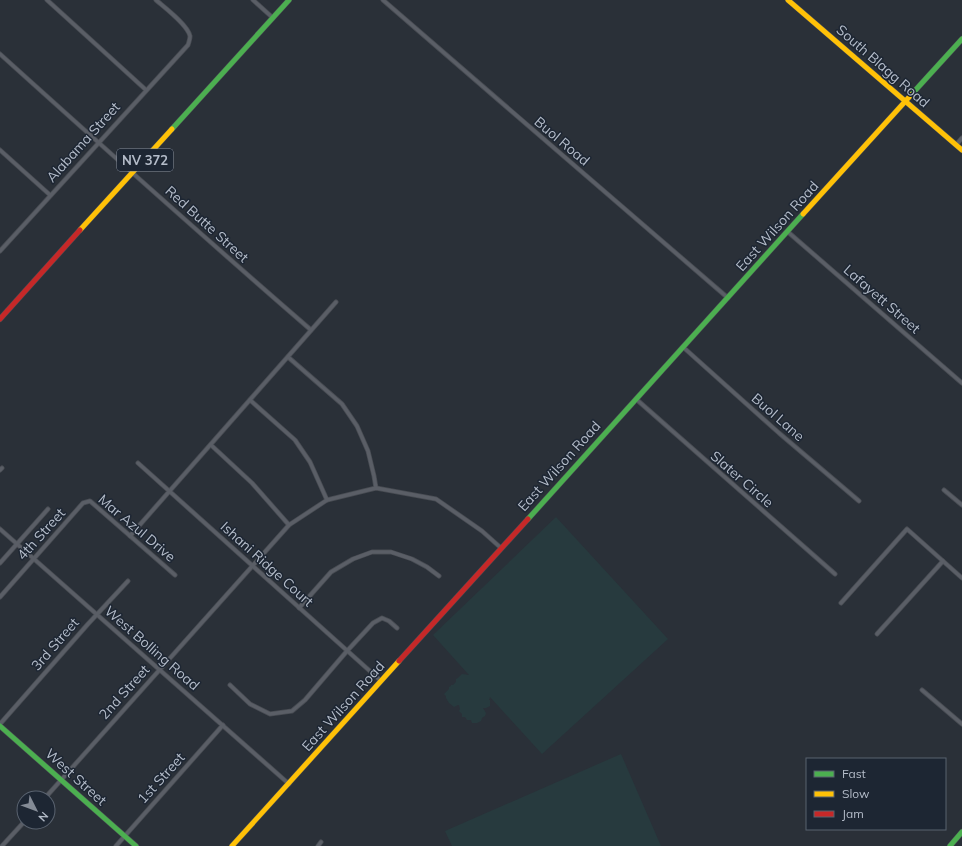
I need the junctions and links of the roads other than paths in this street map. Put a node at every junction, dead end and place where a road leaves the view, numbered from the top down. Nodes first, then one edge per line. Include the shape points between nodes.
1 (47, 0) edge
2 (156, 0) edge
3 (253, 0) edge
4 (289, 0) edge
5 (383, 0) edge
6 (788, 0) edge
7 (273, 18) junction
8 (962, 39) edge
9 (0, 54) edge
10 (146, 90) junction
11 (905, 102) junction
12 (962, 138) edge
13 (98, 142) junction
14 (956, 145) junction
15 (0, 150) edge
16 (962, 150) edge
17 (133, 173) junction
18 (50, 195) junction
19 (788, 232) junction
20 (0, 249) edge
21 (728, 298) junction
22 (336, 302) dead end
23 (0, 319) edge
24 (311, 330) junction
25 (683, 347) junction
26 (288, 357) junction
27 (962, 383) edge
28 (636, 399) junction
29 (250, 400) junction
30 (211, 445) junction
31 (138, 463) dead end
32 (376, 488) junction
33 (944, 490) dead end
34 (170, 492) junction
35 (327, 500) junction
36 (860, 501) dead end
37 (83, 503) joint
38 (962, 505) edge
39 (48, 509) dead end
40 (289, 525) junction
41 (0, 528) edge
42 (130, 536) junction
43 (17, 544) junction
44 (501, 548) junction
45 (34, 559) junction
46 (943, 561) junction
47 (0, 563) edge
48 (252, 565) junction
49 (835, 574) dead end
50 (175, 575) dead end
51 (439, 576) dead end
52 (962, 578) edge
53 (128, 581) dead end
54 (0, 597) edge
55 (841, 603) dead end
56 (299, 608) junction
57 (97, 615) junction
58 (397, 628) dead end
59 (877, 634) dead end
60 (347, 651) junction
61 (160, 669) junction
62 (381, 681) junction
63 (230, 686) dead end
64 (922, 690) dead end
65 (962, 724) edge
66 (0, 725) edge
67 (223, 725) junction
68 (61, 780) junction
69 (289, 784) junction
70 (52, 790) edge
71 (17, 830) edge
72 (962, 832) edge
73 (125, 836) junction
74 (321, 842) dead end
75 (2, 846) edge
76 (116, 846) edge
77 (136, 846) edge
78 (232, 846) edge
79 (318, 846) edge
80 (950, 846) edge

1 - 10 street
2 - 10 street, Alabama Street via 184,25 190,40
3 - 7 street
4 - 7 street, NV 372
5 - 21 street, Buol Road
6 - 11 street, South Blagg Road
7 - 17 street, NV 372
8 - 11 street, East Wilson Road
9 - 13 street, Red Butte Street
10 - 13 street, Alabama Street
11 - 14 street, South Blagg Road
11 - 19 street, East Wilson Road
12 - 14 street
13 - 17 street, Red Butte Street
13 - 18 street, Alabama Street
14 - 16 street, South Blagg Road
15 - 18 street
17 - 23 street, NV 372
17 - 24 street, Red Butte Street
18 - 20 street, Alabama Street
19 - 21 street, East Wilson Road
19 - 27 street, Lafayett Street
21 - 25 street, East Wilson Road
22 - 24 street
24 - 26 street
25 - 28 street, East Wilson Road
25 - 36 street, Buol Lane
26 - 29 street
26 - 32 street via 342,404 357,426 368,450
28 - 44 street, East Wilson Road
28 - 49 street, Slater Circle
29 - 30 street
29 - 35 street via 295,440 310,462
30 - 34 street
30 - 40 street via 252,483
31 - 34 street, Ishani Ridge Court
32 - 35 street, 2nd Street
32 - 44 street via 436,498
33 - 38 street
34 - 42 street
34 - 48 street, Ishani Ridge Court
35 - 40 street, 2nd Street
37 - 42 street, Mar Azul Drive via 90,501
37 - 45 street, 4th Street
39 - 43 street
40 - 48 street, 2nd Street
41 - 43 street, West Bolling Road
42 - 50 street, Mar Azul Drive
43 - 45 street, West Bolling Road
43 - 47 street
44 - 62 street, East Wilson Road
45 - 54 street, 4th Street
45 - 57 street, West Bolling Road
46 - 52 street
46 - 55 street via 907,529
46 - 59 street
48 - 56 street, Ishani Ridge Court
48 - 61 street, 2nd Street
51 - 56 street via 412,559 391,552 372,552 353,559 331,572
53 - 57 street, 3rd Street
56 - 60 street, Ishani Ridge Court
57 - 61 street, West Bolling Road
57 - 66 street, 3rd Street
58 - 60 street via 389,620 382,618 373,623
60 - 62 street, Ishani Ridge Court
60 - 63 street via 305,700 292,711 270,714 250,704
61 - 67 street, West Bolling Road
61 - 68 street, 2nd Street
62 - 69 street, East Wilson Road
64 - 65 street
66 - 68 street, West Street
67 - 69 street, West Bolling Road
67 - 73 street, 1st Street
68 - 70 street, 2nd Street
68 - 73 street, West Street
69 - 78 street, East Wilson Road
71 - 75 street
72 - 80 street
73 - 76 street, 1st Street
73 - 77 street, West Street
74 - 79 street

